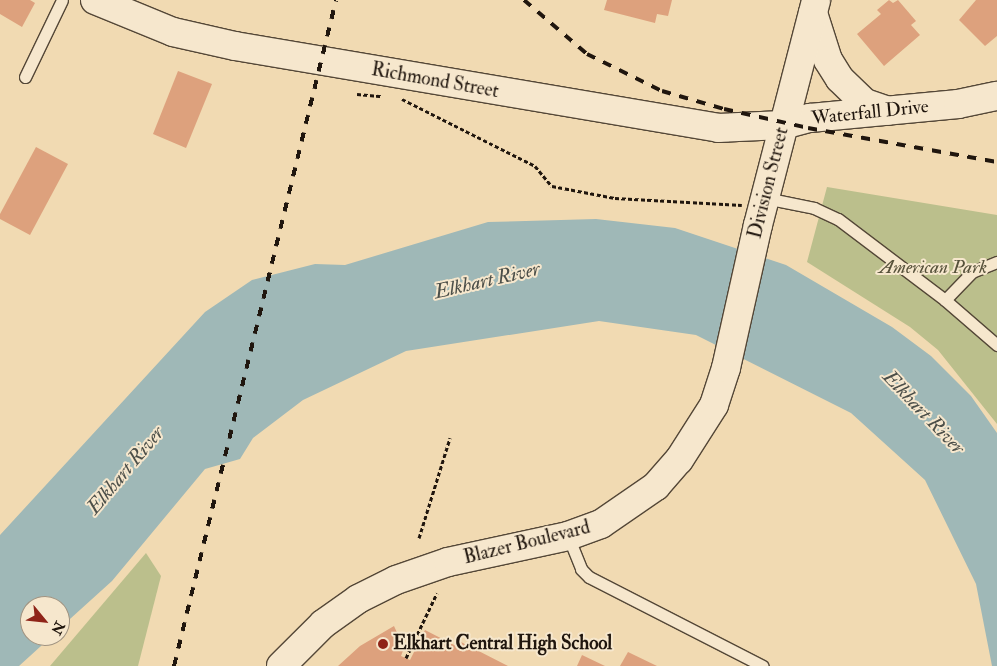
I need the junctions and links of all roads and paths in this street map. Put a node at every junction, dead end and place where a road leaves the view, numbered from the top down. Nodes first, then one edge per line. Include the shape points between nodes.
1 (62, 0) edge
2 (95, 0) edge
3 (815, 6) edge
4 (25, 77) dead end
5 (357, 94) dead end
6 (397, 95) dead end
7 (390, 96) dead end
8 (997, 96) edge
9 (889, 111) junction
10 (783, 125) junction
11 (755, 209) junction
12 (997, 262) edge
13 (945, 300) junction
14 (997, 345) edge
15 (726, 368) joint
16 (450, 438) dead end
17 (568, 536) junction
18 (418, 538) dead end
19 (437, 592) dead end
20 (406, 658) dead end
21 (281, 666) edge
22 (763, 666) edge

1 - 4 lane
2 - 10 main road, Richmond Street via 173,32 252,49 718,128
3 - 9 main road via 828,60 849,91 864,103
3 - 10 main road, Division Street
5 - 7 path
6 - 11 path via 439,120 535,166 552,186 616,198
8 - 9 main road, Waterfall Drive via 958,104
9 - 10 main road, Waterfall Drive via 810,118
10 - 11 main road, Division Street
11 - 13 lane via 814,208 838,218
11 - 15 main road, Division Street
12 - 13 lane via 972,272
13 - 14 lane
15 - 17 main road, Blazer Boulevard via 714,405 695,438 656,486 601,524
16 - 18 path
17 - 21 main road, Blazer Boulevard via 448,562 396,580 358,599 323,624
17 - 22 lane via 581,570 589,576
19 - 20 path

